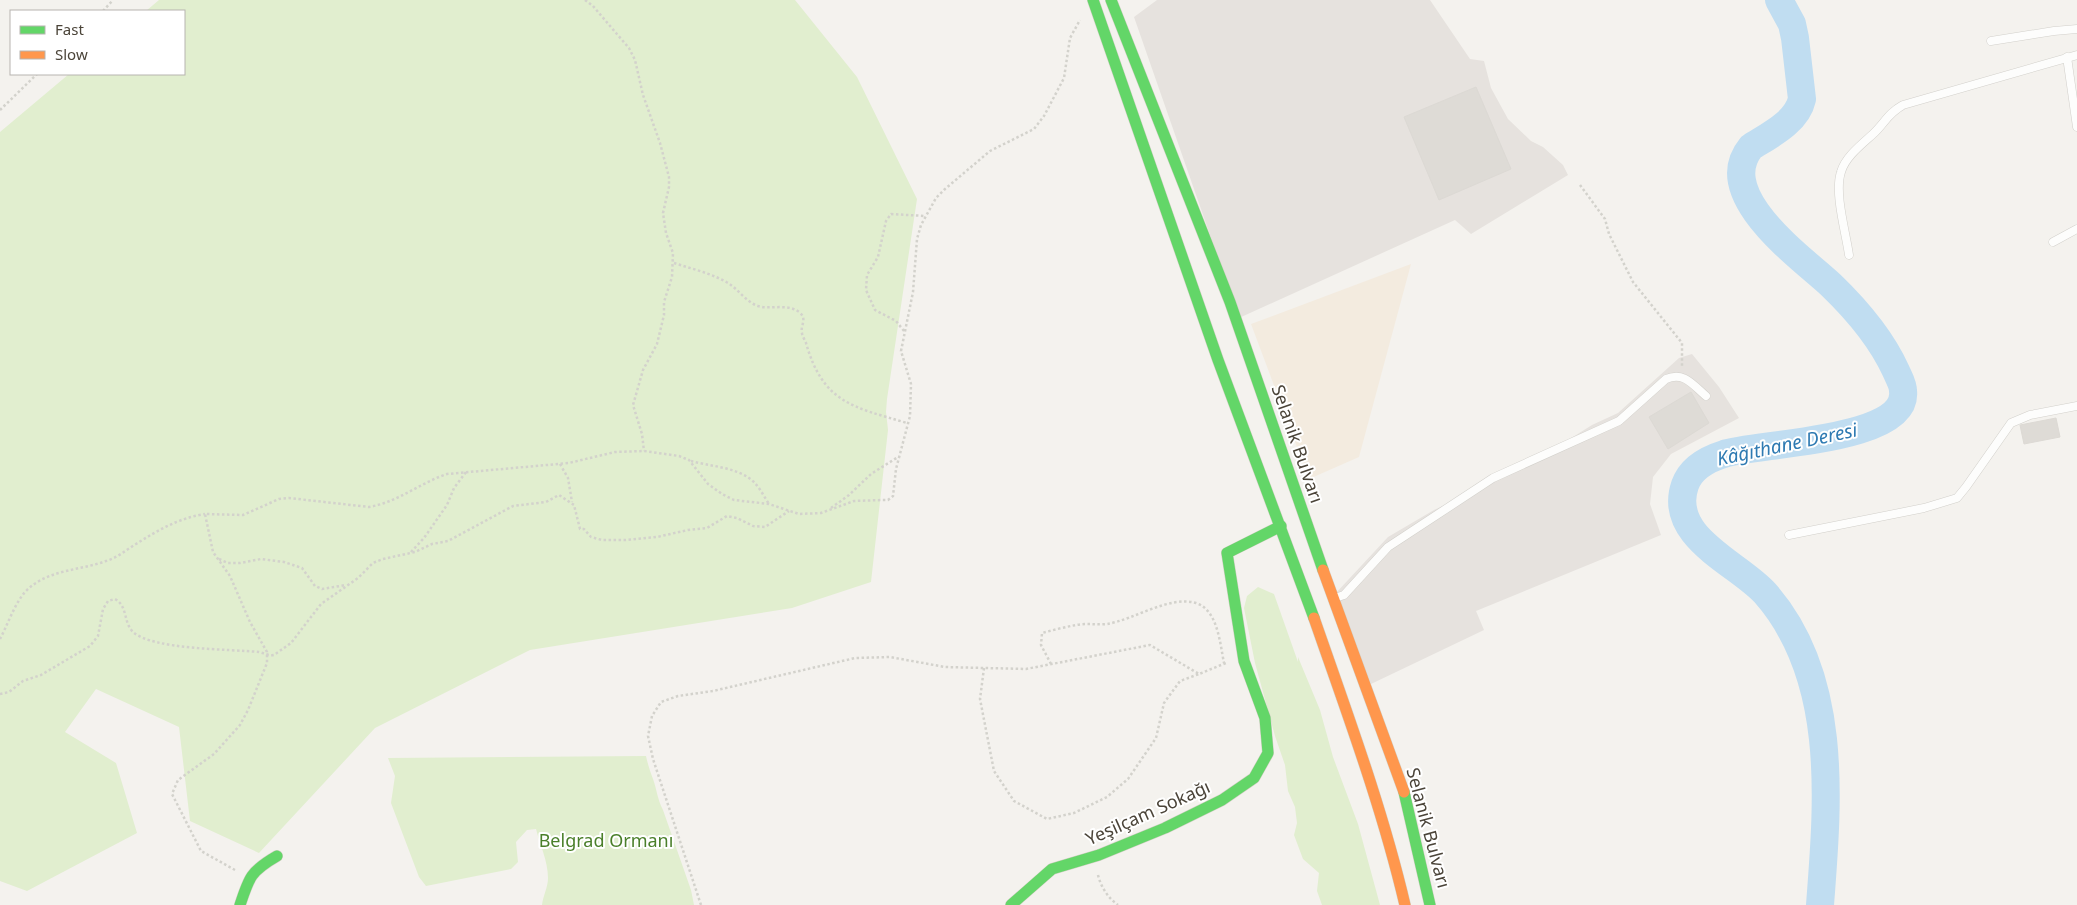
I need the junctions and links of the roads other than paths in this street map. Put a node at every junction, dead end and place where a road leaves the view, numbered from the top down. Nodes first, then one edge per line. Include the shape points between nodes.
1 (1093, 0) edge
2 (1111, 0) edge
3 (2077, 29) edge
4 (1991, 41) dead end
5 (2077, 56) edge
6 (2067, 57) junction
7 (2077, 127) edge
8 (2077, 229) edge
9 (2053, 242) dead end
10 (1849, 255) dead end
11 (1706, 396) dead end
12 (2077, 406) edge
13 (1282, 526) junction
14 (1789, 535) dead end
15 (1334, 599) junction
16 (277, 856) dead end
17 (240, 905) edge
18 (1011, 905) edge
19 (1405, 905) edge
20 (1430, 905) edge

1 - 13 main road via 1218,360
2 - 15 main road, Selanik Bulvarı via 1230,302
3 - 4 lane
5 - 6 lane
6 - 7 lane
6 - 10 lane via 1903,105 1891,112 1841,171 1839,190
8 - 9 lane
11 - 15 lane via 1683,376 1674,375 1666,379 1619,422 1493,478 1388,547 1344,595
12 - 14 lane via 2030,415 2011,423 1957,498 1924,508
13 - 18 main road, Yeşilçam Sokağı via 1227,553 1244,661 1265,718 1268,753 1254,778 1222,800 1165,828 1052,869
13 - 19 main road via 1363,756
15 - 20 main road, Selanik Bulvarı via 1403,790
16 - 17 main road via 255,869

